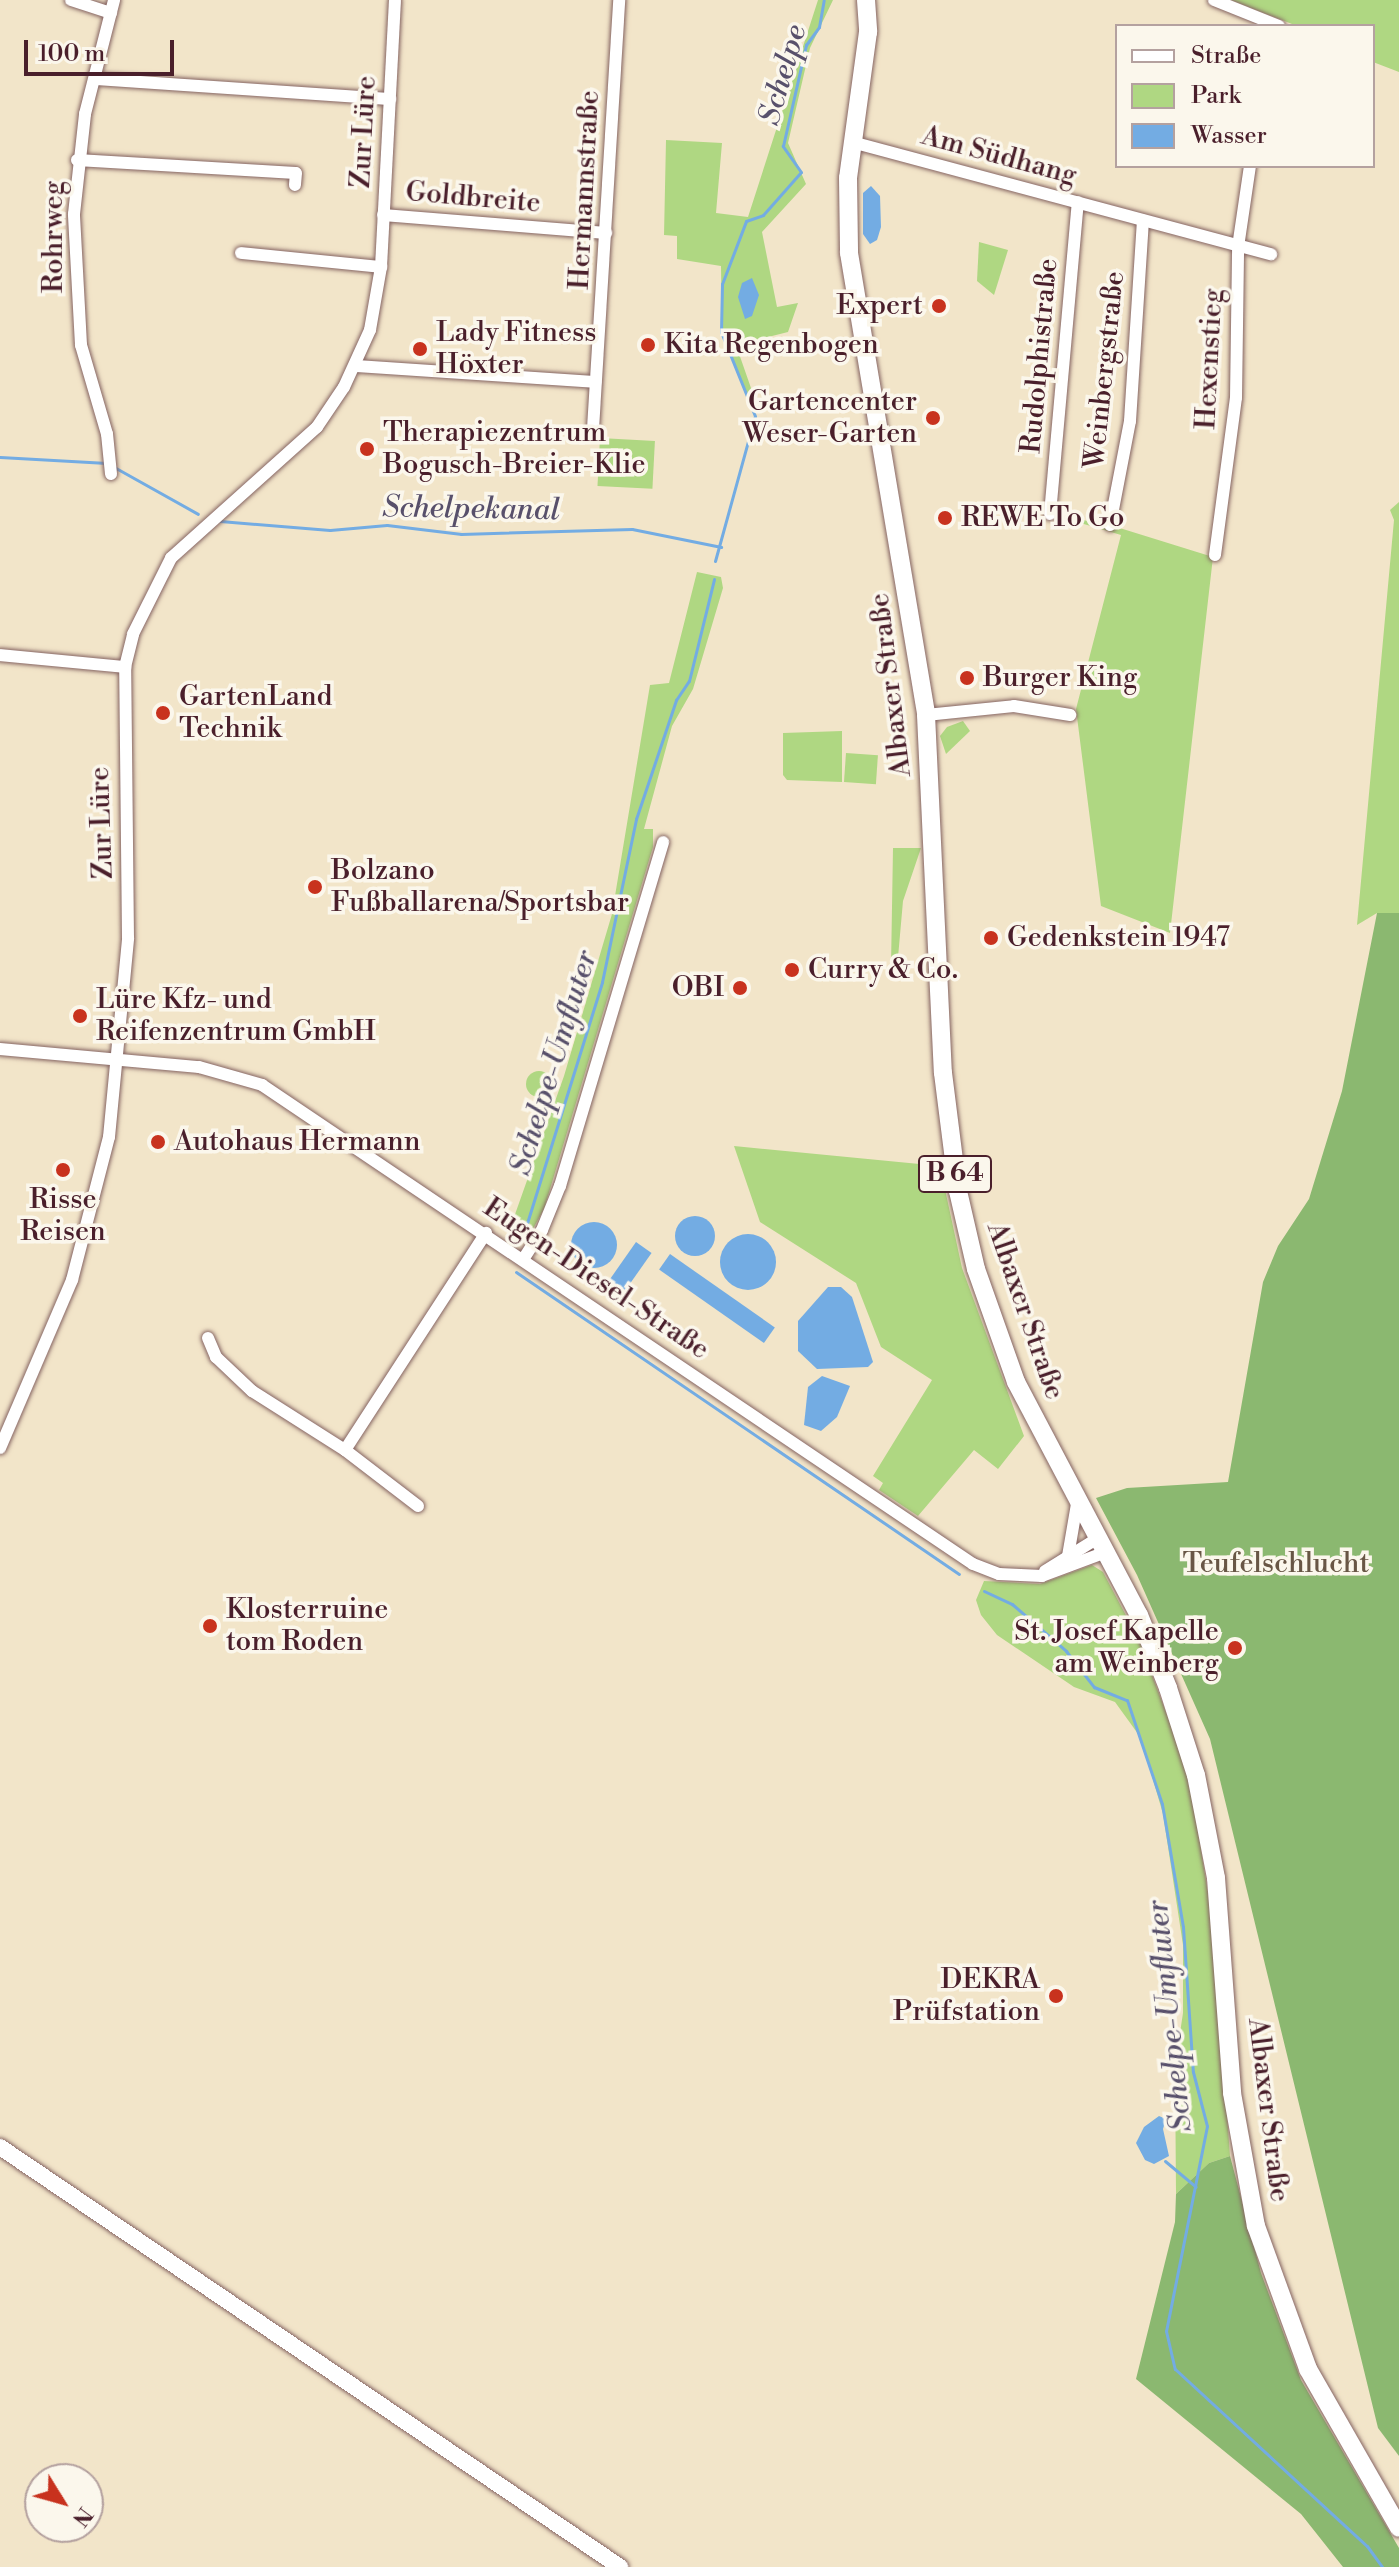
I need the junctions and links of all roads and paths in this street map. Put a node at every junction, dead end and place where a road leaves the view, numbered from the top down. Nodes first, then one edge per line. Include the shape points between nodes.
1 (71, 0) edge
2 (395, 0) edge
3 (619, 0) edge
4 (866, 0) edge
5 (1214, 0) edge
6 (112, 7) edge
7 (1276, 24) edge
8 (95, 79) junction
9 (390, 99) junction
10 (852, 142) junction
11 (77, 160) junction
12 (1250, 168) edge
13 (295, 185) dead end
14 (1078, 202) junction
15 (383, 215) junction
16 (1143, 220) junction
17 (606, 233) junction
18 (1238, 247) junction
19 (241, 253) dead end
20 (1271, 254) dead end
21 (381, 267) junction
22 (355, 366) junction
23 (595, 382) junction
24 (593, 429) dead end
25 (111, 474) dead end
26 (1050, 514) dead end
27 (1110, 525) dead end
28 (1215, 555) dead end
29 (0, 655) edge
30 (125, 667) junction
31 (926, 715) junction
32 (1070, 715) dead end
33 (663, 842) dead end
34 (0, 1049) edge
35 (119, 1058) junction
36 (486, 1233) junction
37 (524, 1258) junction
38 (208, 1338) dead end
39 (0, 1448) edge
40 (345, 1450) junction
41 (1076, 1501) junction
42 (418, 1506) dead end
43 (1102, 1545) junction
44 (1068, 1557) junction
45 (1031, 1577) junction
46 (0, 2147) edge
47 (1399, 2528) edge
48 (620, 2567) edge

1 - 6 street
2 - 9 street, Zur Lüre
3 - 17 street, Hermannstraße
4 - 10 main road, Albaxer Straße / B 64 via 867,41
5 - 7 street
6 - 8 street, Rohrweg
8 - 9 street
8 - 11 street, Rohrweg
9 - 15 street, Zur Lüre
10 - 14 street, Am Südhang
10 - 31 main road, Albaxer Straße / B 64 via 847,220 852,284 908,584
11 - 13 street via 296,173
11 - 25 street, Rohrweg via 75,262 81,345
12 - 18 street, Hexenstieg
14 - 16 street, Am Südhang
14 - 26 street, Rudolphistraße
15 - 17 street, Goldbreite
15 - 21 street, Zur Lüre
16 - 18 street, Am Südhang
16 - 27 street, Weinbergstraße via 1130,421
17 - 23 street, Hermannstraße
18 - 20 street, Am Südhang
18 - 28 street, Hexenstieg via 1236,398
19 - 21 street
21 - 22 street, Zur Lüre via 370,330
22 - 23 street
22 - 30 street, Zur Lüre via 317,427 171,558 144,603
23 - 24 street, Hermannstraße
29 - 30 street
30 - 35 street, Zur Lüre via 129,906
31 - 32 street via 1014,706
31 - 41 main road, Albaxer Straße / B 64 via 943,1073 958,1191 1001,1345
33 - 37 street via 560,1186
34 - 35 street, Eugen-Diesel-Straße
35 - 36 street, Eugen-Diesel-Straße via 227,1071 262,1085
35 - 39 street, Zur Lüre via 109,1137 80,1254 47,1345
36 - 37 street, Eugen-Diesel-Straße
36 - 40 street
37 - 45 street, Eugen-Diesel-Straße via 973,1564 999,1574
38 - 40 street via 216,1357 252,1391
40 - 42 street
41 - 43 main road, Albaxer Straße / B 64
41 - 44 street
43 - 44 street
43 - 45 street, Eugen-Diesel-Straße via 1055,1573
43 - 47 main road, Albaxer Straße / B 64 via 1155,1653 1199,1788 1216,1878 1236,2126 1266,2261 1326,2405
44 - 45 street
46 - 48 street

